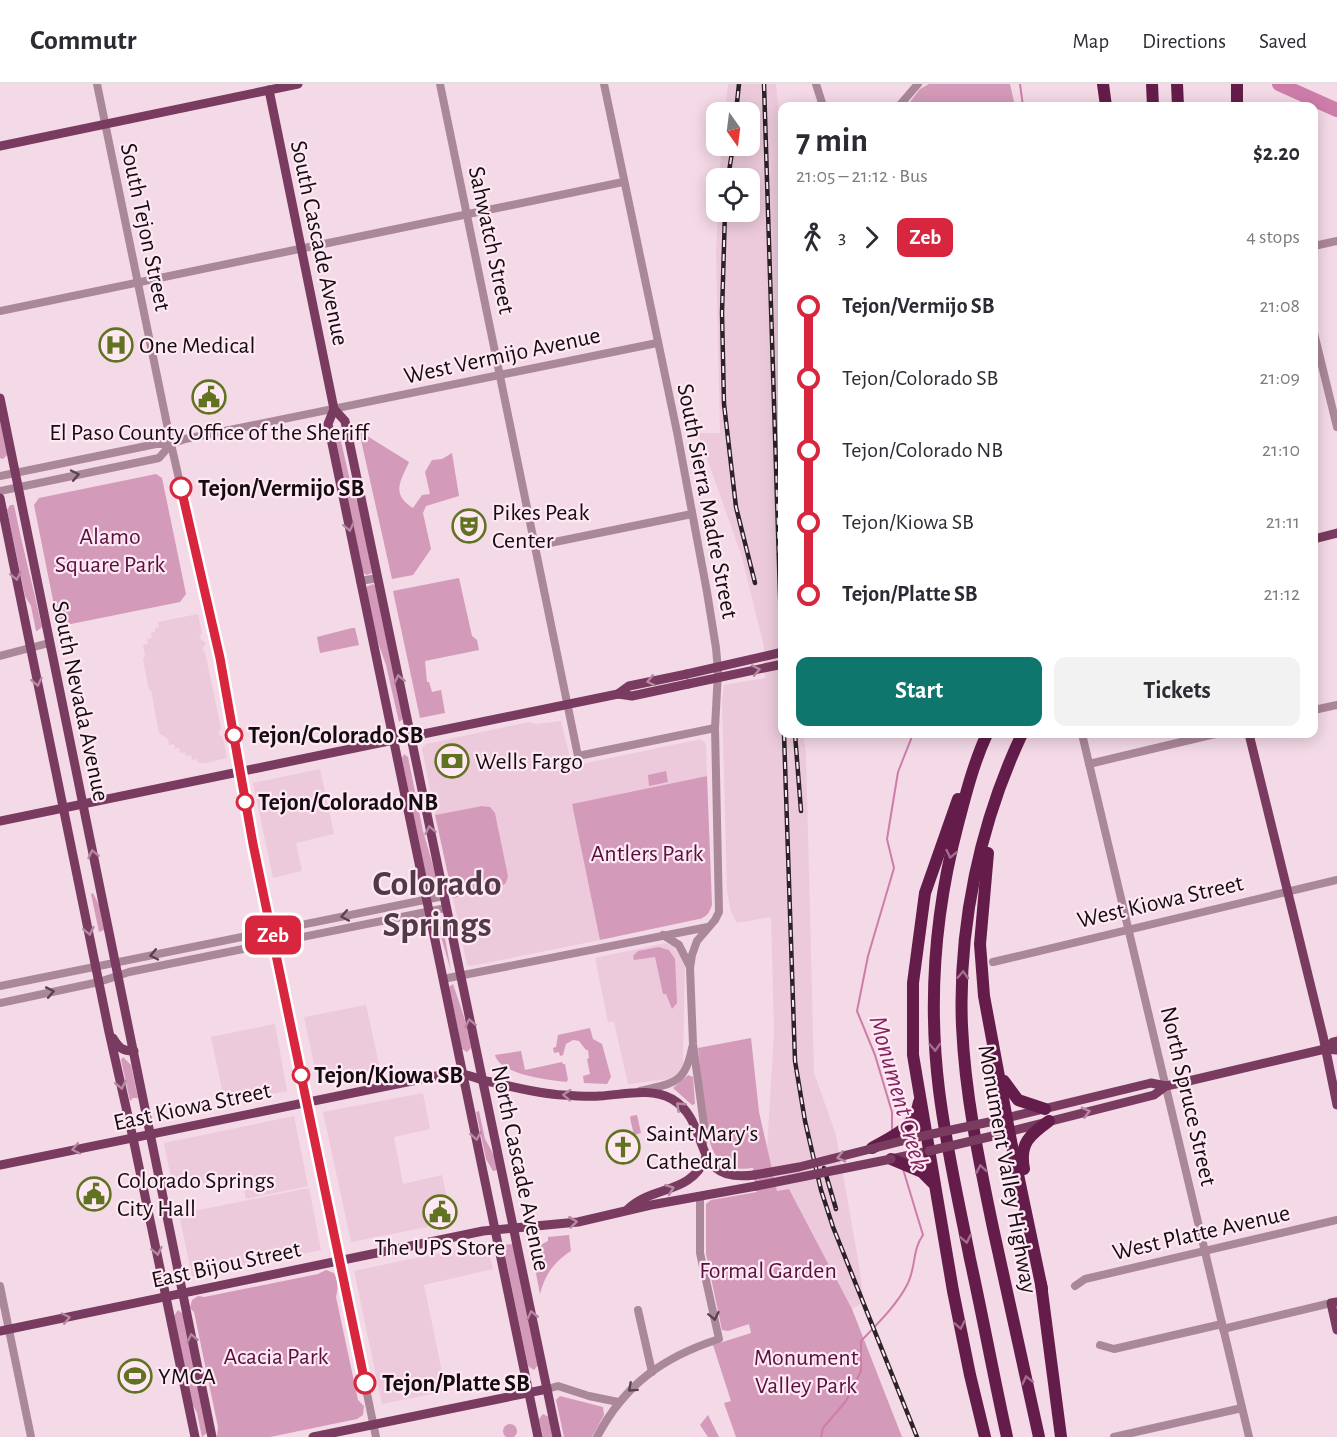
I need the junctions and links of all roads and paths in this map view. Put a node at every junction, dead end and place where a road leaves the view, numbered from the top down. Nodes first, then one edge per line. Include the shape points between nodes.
1 (97, 84) edge
2 (298, 84) edge
3 (440, 84) edge
4 (604, 84) edge
5 (816, 84) edge
6 (918, 84) edge
7 (1103, 84) edge
8 (1152, 84) edge
9 (1177, 84) edge
10 (268, 87) edge
11 (822, 102) edge
12 (902, 102) edge
13 (1105, 102) edge
14 (1153, 102) edge
15 (1178, 102) edge
16 (105, 124) junction
17 (0, 146) edge
18 (623, 182) junction
19 (467, 216) junction
20 (1337, 241) edge
21 (1318, 245) edge
22 (302, 249) junction
23 (138, 283) junction
24 (0, 311) edge
25 (657, 343) junction
26 (1318, 349) edge
27 (1323, 370) junction
28 (1318, 371) edge
29 (499, 376) junction
30 (0, 398) edge
31 (1334, 399) edge
32 (334, 409) junction
33 (1337, 427) edge
34 (171, 444) junction
35 (15, 473) junction
36 (0, 476) edge
37 (18, 487) junction
38 (0, 491) edge
39 (0, 498) edge
40 (692, 514) junction
41 (1337, 533) edge
42 (1318, 538) edge
43 (535, 546) junction
44 (378, 578) junction
45 (360, 581) junction
46 (49, 643) junction
47 (31, 649) junction
48 (778, 653) edge
49 (0, 656) edge
50 (778, 665) edge
51 (618, 694) junction
52 (567, 704) junction
53 (1337, 705) edge
54 (1318, 709) edge
55 (715, 728) junction
56 (411, 736) junction
57 (985, 738) edge
58 (1020, 738) edge
59 (1083, 738) edge
60 (1198, 738) edge
61 (1250, 738) edge
62 (394, 740) junction
63 (977, 757) junction
64 (1089, 764) junction
65 (240, 771) junction
66 (1006, 772) junction
67 (82, 804) junction
68 (63, 808) junction
69 (0, 821) edge
70 (1337, 880) edge
71 (1288, 891) junction
72 (444, 896) junction
73 (427, 899) junction
74 (446, 908) junction
75 (380, 909) junction
76 (429, 911) junction
77 (383, 921) junction
78 (708, 927) junction
79 (1129, 928) junction
80 (272, 931) junction
81 (663, 935) junction
82 (274, 943) junction
83 (199, 946) junction
84 (201, 958) junction
85 (993, 962) dead end
86 (116, 963) junction
87 (97, 967) junction
88 (690, 968) junction
89 (460, 975) junction
90 (119, 976) junction
91 (443, 979) junction
92 (99, 982) junction
93 (0, 986) edge
94 (0, 1003) edge
95 (109, 1032) junction
96 (1337, 1041) edge
97 (693, 1044) junction
98 (1325, 1049) junction
99 (1337, 1050) edge
100 (134, 1051) junction
101 (998, 1067) junction
102 (463, 1072) junction
103 (483, 1080) junction
104 (1166, 1086) junction
105 (626, 1094) junction
106 (920, 1098) junction
107 (307, 1102) junction
108 (1337, 1105) edge
109 (1047, 1115) junction
110 (1007, 1118) junction
111 (151, 1134) junction
112 (1003, 1134) junction
113 (927, 1135) junction
114 (133, 1138) junction
115 (703, 1147) junction
116 (869, 1149) junction
117 (929, 1150) junction
118 (706, 1157) junction
119 (891, 1159) junction
120 (0, 1165) edge
121 (934, 1185) junction
122 (700, 1196) junction
123 (626, 1211) junction
124 (1337, 1220) edge
125 (514, 1227) junction
126 (495, 1229) junction
127 (1206, 1251) junction
128 (340, 1261) junction
129 (0, 1286) edge
130 (1075, 1286) dead end
131 (1042, 1289) junction
132 (183, 1293) junction
133 (166, 1297) junction
134 (1334, 1302) edge
135 (638, 1310) dead end
136 (1223, 1326) junction
137 (4, 1330) edge
138 (1337, 1330) edge
139 (1100, 1345) dead end
140 (652, 1372) junction
141 (547, 1389) junction
142 (529, 1392) junction
143 (618, 1402) junction
144 (1242, 1408) junction
145 (373, 1425) junction
146 (31, 1437) edge
147 (195, 1437) edge
148 (212, 1437) edge
149 (314, 1437) edge
150 (376, 1437) edge
151 (538, 1437) edge
152 (557, 1437) edge
153 (597, 1437) edge
154 (985, 1437) edge
155 (1007, 1437) edge
156 (1039, 1437) edge
157 (1061, 1437) edge
158 (1114, 1437) edge
159 (1249, 1437) edge

1 - 16 street, South Tejon Street
2 - 10 main road
3 - 19 street, Sahwatch Street
4 - 18 street, South Sierra Madre Street
5 - 11 street
6 - 12 street
7 - 13 highway
8 - 14 highway
9 - 15 highway
10 - 16 main road
10 - 22 main road, South Cascade Avenue
16 - 17 main road
16 - 23 street, South Tejon Street
18 - 19 street
18 - 25 street, South Sierra Madre Street
19 - 22 street
19 - 29 street, Sahwatch Street
20 - 21 street
22 - 23 street
22 - 32 main road, South Cascade Avenue
23 - 24 street
23 - 34 street, South Tejon Street
25 - 29 street, West Vermijo Avenue
25 - 40 street, South Sierra Madre Street
26 - 27 street
27 - 28 street
27 - 31 street
29 - 32 street, West Vermijo Avenue
29 - 43 street, Sahwatch Street
30 - 35 main road, South Nevada Avenue
31 - 33 street
32 - 34 street, West Vermijo Avenue
32 - 44 main road, South Cascade Avenue via 345,421
32 -> 45 main road, South Cascade Avenue via 328,424
34 - 35 street
37 -> 34 street via 159,458
34 - 65 street, South Tejon Street via 218,647
35 - 36 street
35 - 37 main road, South Nevada Avenue
37 - 38 street
37 - 46 main road, South Nevada Avenue
39 -> 47 main road, South Nevada Avenue
40 - 43 street
40 - 55 street, South Sierra Madre Street via 716,648
41 - 42 main road
43 - 52 street, Sahwatch Street
44 - 45 street
56 -> 44 main road, South Cascade Avenue
45 - 62 main road, South Cascade Avenue
46 - 47 street
46 - 67 main road, South Nevada Avenue
47 - 49 street
47 -> 68 main road, South Nevada Avenue
48 -> 51 main road, bridge via 629,686
51 -> 50 main road, bridge via 632,696
51 - 52 main road
52 - 55 street via 578,756
52 - 56 main road
53 - 54 street
55 - 78 street, South Sierra Madre Street via 719,905 717,916
56 - 62 main road
72 -> 56 main road, South Cascade Avenue
57 - 63 highway
58 - 66 highway, Monument Valley Highway
59 - 64 street, North Spruce Street
60 - 64 street
61 - 71 main road
62 - 65 main road
62 - 73 main road, South Cascade Avenue
63 - 106 highway via 951,815 925,893 913,984 913,1055
63 -> 155 highway via 954,837 939,918 934,1032 948,1150
64 - 79 street, North Spruce Street
65 - 67 main road
65 - 80 street, South Tejon Street
66 - 101 highway via 987,862 980,944 984,996
156 -> 66 highway, Monument Valley Highway via 982,1177 962,1024 970,908 982,845
67 - 68 main road
86 -> 67 main road, South Nevada Avenue
68 - 69 main road
68 -> 87 main road, South Nevada Avenue
70 - 71 street, West Kiowa Street
71 - 79 street, West Kiowa Street
71 - 98 main road
72 - 73 street
72 - 74 main road, South Cascade Avenue
73 - 75 street
73 - 76 main road, South Cascade Avenue
74 - 76 street
74 - 89 main road, North Cascade Avenue
75 - 77 street
75 -> 80 street
76 - 77 street
76 - 91 main road, North Cascade Avenue
77 - 82 street
78 - 81 street
78 - 88 street, South Sierra Madre Street via 697,941
79 - 85 street, West Kiowa Street
79 - 104 street, North Spruce Street
80 - 82 street, South Tejon Street
80 - 83 street
81 - 88 street via 679,945
81 - 89 street
82 - 84 street
82 - 107 street, South Tejon Street
83 - 84 street
83 -> 86 street
84 - 90 street
86 - 87 street
86 - 90 main road, South Nevada Avenue
87 - 92 main road, South Nevada Avenue
87 - 93 street
88 - 97 street
89 - 91 street
103 -> 89 main road, North Cascade Avenue
90 - 92 street
90 - 100 main road, South Nevada Avenue
91 - 102 main road, North Cascade Avenue
94 -> 92 street
92 - 95 main road, South Nevada Avenue
95 - 100 main road via 120,1049
95 -> 114 main road, South Nevada Avenue
96 - 98 main road
97 - 105 street via 685,1073 675,1081
97 - 115 street via 704,1125
98 - 99 main road
98 - 104 main road
98 - 108 main road
100 - 111 main road, South Nevada Avenue
101 - 109 highway via 1014,1096
101 - 110 highway
102 - 103 main road
102 - 107 main road, East Kiowa Street
102 -> 126 main road, North Cascade Avenue
105 -> 103 main road via 560,1095
103 - 125 main road, North Cascade Avenue
104 - 109 main road via 1151,1083
104 - 127 street, North Spruce Street
115 -> 105 main road via 678,1103 662,1095
106 - 113 highway
106 - 116 highway, bridge via 907,1127
107 - 111 main road, East Kiowa Street
107 - 128 street, South Tejon Street
109 - 110 main road
109 - 112 main road, East Bijou Street
109 - 131 highway via 1026,1142 1022,1159 1039,1249
110 - 112 highway
110 - 113 main road, bridge
111 - 114 main road, East Kiowa Street
111 - 132 main road, South Nevada Avenue
112 - 117 main road, East Bijou Street, bridge
112 - 131 highway
113 - 116 main road, bridge
113 - 117 highway, bridge
114 -> 120 main road, East Kiowa Street
114 -> 133 main road, South Nevada Avenue
115 - 118 main road
116 -> 118 main road, bridge via 799,1167 736,1177 718,1170
117 - 119 main road, East Bijou Street
117 - 121 highway
123 -> 118 main road via 637,1201 688,1181 702,1168
119 - 121 highway via 922,1172
119 - 122 main road, East Bijou Street, bridge
121 -> 154 highway
122 - 123 main road, East Bijou Street
122 -> 140 street via 700,1253 719,1339 678,1355
125 -> 123 main road, East Bijou Street via 578,1222
124 - 127 street, West Platte Avenue
125 - 126 main road, East Bijou Street
141 -> 125 main road, North Cascade Avenue
126 - 128 main road, East Bijou Street
126 - 142 main road, North Cascade Avenue
127 - 130 street, West Platte Avenue via 1085,1279
127 - 136 street, North Spruce Street
128 - 132 main road, East Bijou Street
128 - 145 street, South Tejon Street
129 - 137 street
131 - 157 highway
132 - 133 main road, East Bijou Street
148 -> 132 main road, South Nevada Avenue
137 -> 133 main road, East Bijou Street
133 - 147 main road, South Nevada Avenue
134 - 136 street
134 - 138 main road
135 - 140 street
136 - 139 street via 1114,1349
136 - 144 street, North Spruce Street
137 - 146 street
140 -> 143 street
141 - 142 main road
141 - 143 street via 558,1386
141 - 152 main road, North Cascade Avenue
142 - 145 main road
142 - 151 main road, North Cascade Avenue
143 - 153 street
144 - 158 street
144 - 159 street, North Spruce Street
145 - 149 main road
145 - 150 street, South Tejon Street

